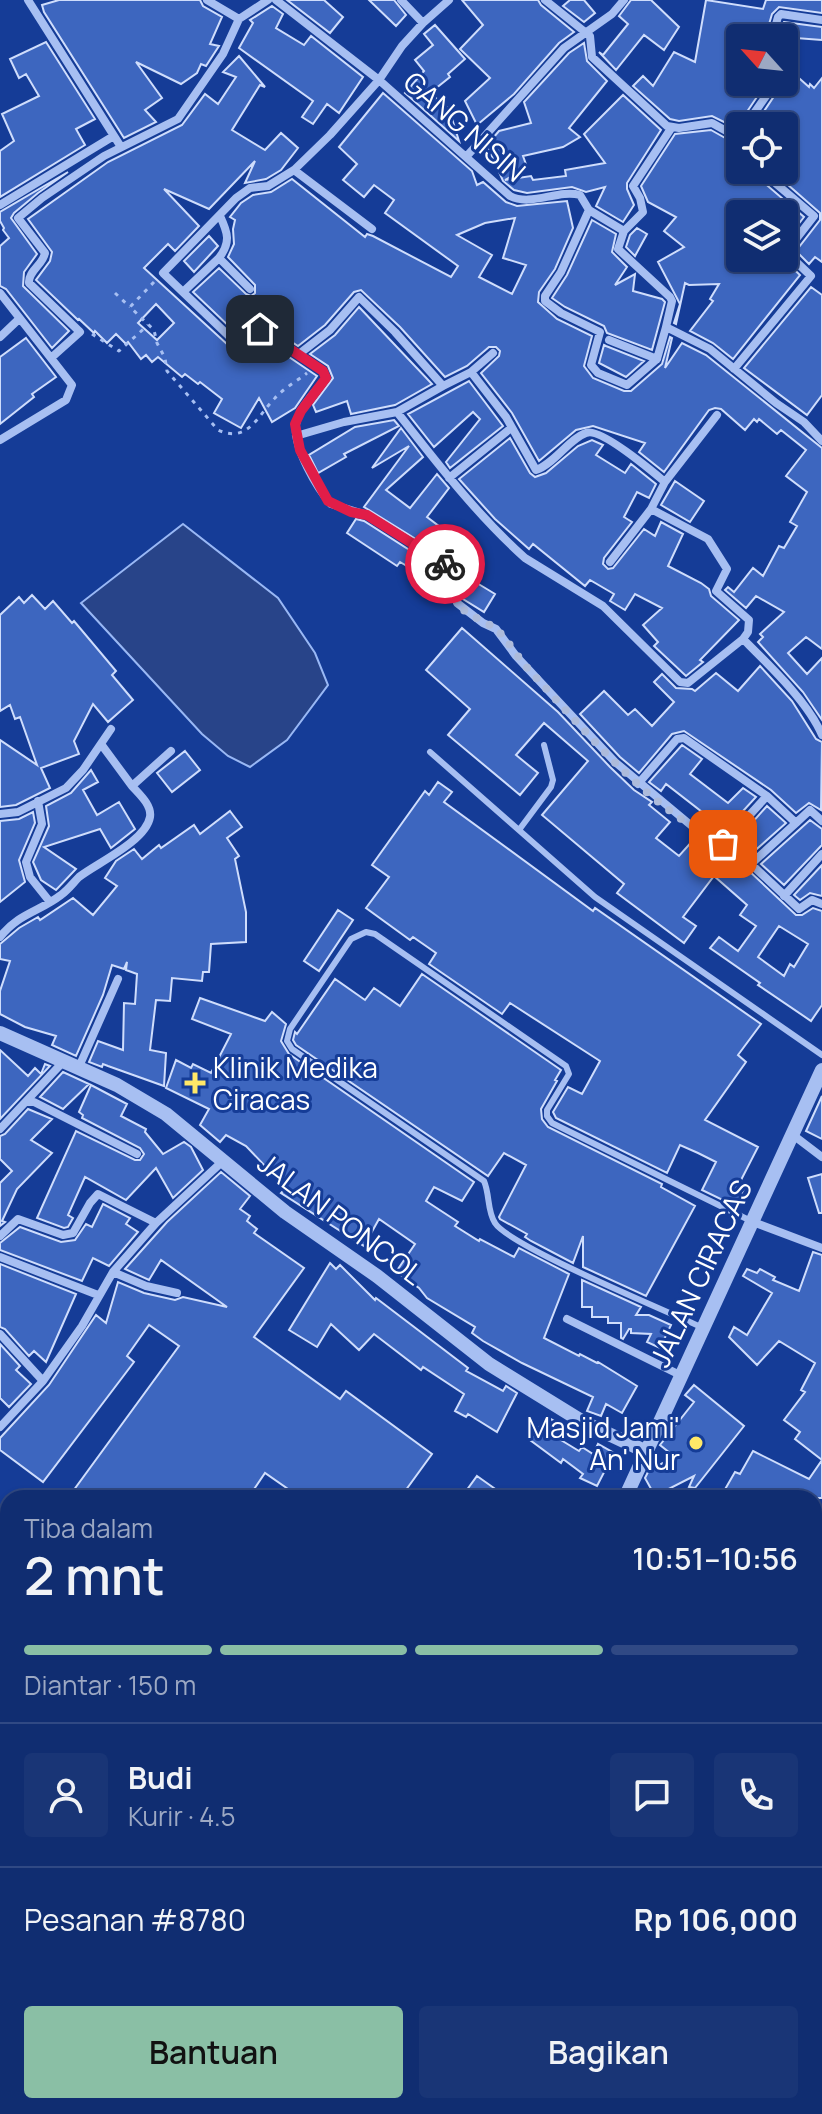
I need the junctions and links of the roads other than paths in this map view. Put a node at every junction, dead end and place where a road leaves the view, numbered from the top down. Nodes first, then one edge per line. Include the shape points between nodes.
1 (28, 0) edge
2 (207, 0) edge
3 (268, 0) edge
4 (276, 0) edge
5 (401, 0) edge
6 (449, 0) edge
7 (545, 0) edge
8 (624, 0) edge
9 (239, 19) junction
10 (822, 20) edge
11 (423, 23) junction
12 (777, 24) edge
13 (586, 33) junction
14 (379, 80) junction
15 (672, 127) junction
16 (726, 131) edge
17 (112, 137) junction
18 (121, 147) junction
19 (466, 157) junction
20 (294, 170) junction
21 (777, 184) edge
22 (0, 205) edge
23 (589, 210) junction
24 (220, 216) junction
25 (818, 219) edge
26 (372, 229) dead end
27 (624, 231) junction
28 (219, 258) junction
29 (250, 289) dead end
30 (183, 292) junction
31 (0, 293) edge
32 (19, 319) junction
33 (666, 327) junction
34 (0, 337) edge
35 (609, 340) dead end
36 (493, 353) dead end
37 (299, 354) junction
38 (51, 358) junction
39 (657, 359) junction
40 (734, 369) junction
41 (471, 372) junction
42 (443, 386) junction
43 (397, 412) junction
44 (717, 415) dead end
45 (511, 428) junction
46 (296, 436) junction
47 (0, 440) edge
48 (822, 441) edge
49 (449, 478) junction
50 (665, 482) junction
51 (651, 509) junction
52 (610, 562) dead end
53 (743, 639) junction
54 (111, 729) dead end
55 (822, 735) edge
56 (101, 744) junction
57 (544, 745) dead end
58 (171, 751) dead end
59 (430, 752) dead end
60 (638, 784) junction
61 (132, 786) junction
62 (767, 796) junction
63 (38, 801) junction
64 (0, 814) edge
65 (822, 821) edge
66 (796, 823) junction
67 (519, 830) junction
68 (723, 844) junction
69 (822, 854) edge
70 (751, 864) junction
71 (784, 896) junction
72 (50, 902) junction
73 (822, 904) edge
74 (0, 937) edge
75 (118, 979) dead end
76 (0, 1033) edge
77 (822, 1055) edge
78 (63, 1062) junction
79 (77, 1070) junction
80 (821, 1076) edge
81 (27, 1102) junction
82 (0, 1129) edge
83 (793, 1135) junction
84 (137, 1154) dead end
85 (822, 1157) edge
86 (224, 1160) junction
87 (753, 1222) junction
88 (156, 1223) junction
89 (0, 1236) edge
90 (822, 1248) edge
91 (0, 1257) edge
92 (113, 1272) junction
93 (177, 1293) dead end
94 (98, 1295) junction
95 (567, 1319) dead end
96 (704, 1328) junction
97 (0, 1334) edge
98 (682, 1376) junction
99 (43, 1381) junction
100 (0, 1427) edge
101 (647, 1452) junction
102 (629, 1490) edge

1 - 17 street
2 - 9 street
3 - 9 street
4 - 14 street, GANG NISIN
5 - 11 street
6 - 11 street, GANG NISIN
7 - 13 street
8 - 13 street
9 - 18 street via 223,54 178,119
10 - 12 street via 781,14
11 - 14 street, GANG NISIN
13 - 15 street via 592,57
13 - 19 street via 564,48
14 - 19 street, GANG NISIN
14 - 20 street
15 - 16 street via 712,123
15 - 27 street via 633,186 643,212
17 - 18 street
17 - 22 street
18 - 38 street via 18,219 45,253 29,283 80,332
19 - 23 street, GANG NISIN via 517,200 576,193
20 - 24 street via 268,186 244,191
20 - 26 street
21 - 25 street
23 - 27 street, GANG NISIN
23 - 39 street via 545,301 600,332 591,365 598,373 627,385
24 - 28 street via 229,240
24 - 30 street via 163,273
25 - 40 street via 788,254 810,279
27 - 33 street via 618,249 672,301
28 - 29 street
28 - 30 street
30 - 37 street via 232,339 257,327
31 - 32 street
32 - 34 street
32 - 38 street
33 - 39 street
33 - 40 street via 703,345
35 - 39 street
36 - 41 street
37 - 42 street via 359,297
37 - 46 street via 326,378 301,411
38 - 47 street via 72,385 70,394
40 - 48 street
41 - 42 street
41 - 45 street
42 - 43 street
43 - 46 street
43 - 49 street
44 - 50 street
45 - 49 street
45 - 50 street via 536,470 584,433 593,432
46 - 60 street via 311,474 331,504 367,515 455,571 460,577 457,603 496,629
49 - 53 street via 525,558 603,606 680,682 688,683
50 - 51 street
51 - 52 street
51 - 53 street via 708,539 727,569 717,593 749,620
53 - 55 street via 811,713
54 - 56 street
56 - 61 street
56 - 63 street via 71,783
57 - 67 lane via 551,787
58 - 61 street
59 - 67 lane
60 - 62 street via 677,739 684,738
60 - 68 street via 699,832
61 - 72 street via 149,807 146,827
62 - 66 street
62 - 68 street
63 - 64 street
63 - 72 street via 42,824 26,862 30,877
65 - 66 street via 810,810
66 - 70 street
67 - 77 lane via 595,897
68 - 70 street
69 - 71 street
70 - 71 street
71 - 73 street via 799,909 812,900
72 - 74 street via 18,918
75 - 79 street
76 - 78 street, JALAN PONCOL
78 - 79 street, JALAN PONCOL
78 - 81 street
79 - 86 street, JALAN PONCOL via 146,1101
80 - 83 street, JALAN CIRACAS
81 - 82 street
81 - 84 street
83 - 85 street
83 - 87 street, JALAN CIRACAS
86 - 88 street
86 - 101 street, JALAN PONCOL via 285,1212 505,1376
87 - 90 street
87 - 96 street, JALAN CIRACAS
87 - 96 lane via 549,1120 547,1110 570,1071 566,1066 375,934 351,939 290,1029 287,1041 292,1049 478,1176 487,1188 492,1216 505,1233
88 - 89 street via 98,1194 73,1233 63,1235 18,1219
88 - 92 street
91 - 94 street
92 - 93 street
92 - 94 street
94 - 99 street
95 - 98 street
96 - 98 street, JALAN CIRACAS
97 - 99 street
98 - 101 street, JALAN CIRACAS
99 - 100 street
101 - 102 street, JALAN CIRACAS

